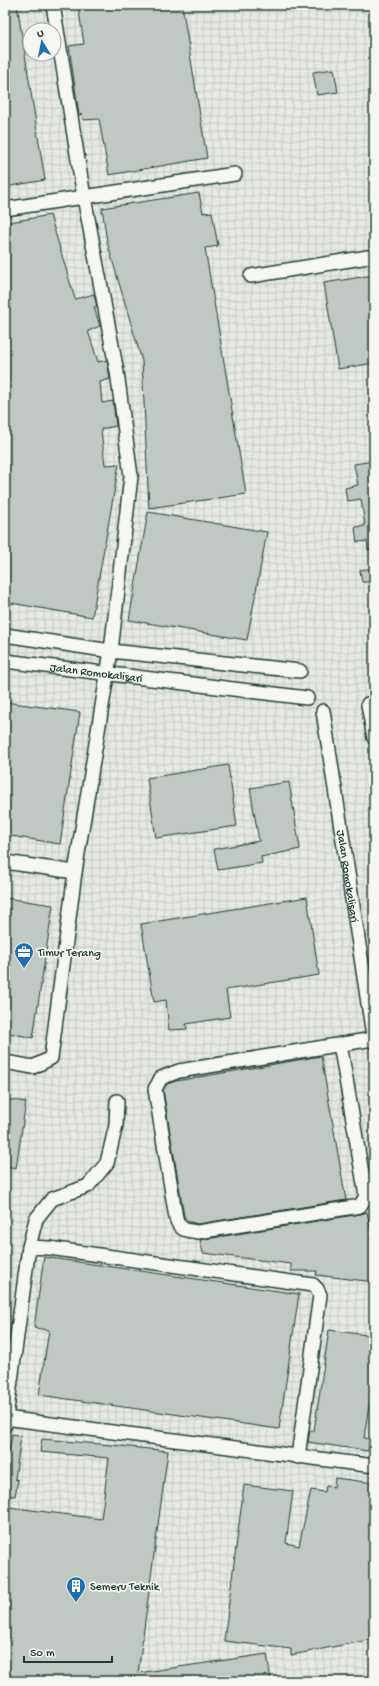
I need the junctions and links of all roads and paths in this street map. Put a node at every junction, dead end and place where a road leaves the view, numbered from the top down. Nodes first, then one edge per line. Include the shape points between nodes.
1 (53, 5) edge
2 (235, 174) dead end
3 (84, 197) junction
4 (5, 209) edge
5 (374, 256) edge
6 (250, 276) dead end
7 (5, 635) edge
8 (110, 651) junction
9 (5, 661) edge
10 (300, 672) dead end
11 (107, 673) junction
12 (307, 698) dead end
13 (368, 704) dead end
14 (322, 711) dead end
15 (374, 738) edge
16 (5, 862) edge
17 (75, 872) junction
18 (374, 1040) edge
19 (340, 1044) junction
20 (5, 1062) edge
21 (117, 1101) dead end
22 (29, 1246) junction
23 (5, 1420) edge
24 (298, 1457) junction
25 (374, 1466) edge

1 - 3 lane
2 - 3 lane
3 - 4 lane
3 - 8 lane via 117,372 131,476
5 - 6 lane
7 - 8 lane, Jalan Romokalisari
8 - 10 lane, Jalan Romokalisari
8 - 11 lane
9 - 11 lane, Jalan Romokalisari
11 - 12 lane, Jalan Romokalisari
11 - 17 lane
13 - 15 lane
14 - 18 lane, Jalan Romokalisari
16 - 17 lane
17 - 20 lane via 51,1058 33,1067
18 - 19 lane
19 - 19 lane via 179,1071 161,1078 155,1089 176,1218 183,1230 198,1232 360,1206 366,1196
21 - 22 lane via 116,1125 107,1163 88,1186 52,1199 36,1219
22 - 23 lane
22 - 24 lane via 313,1285 320,1295
23 - 24 lane
24 - 25 lane

